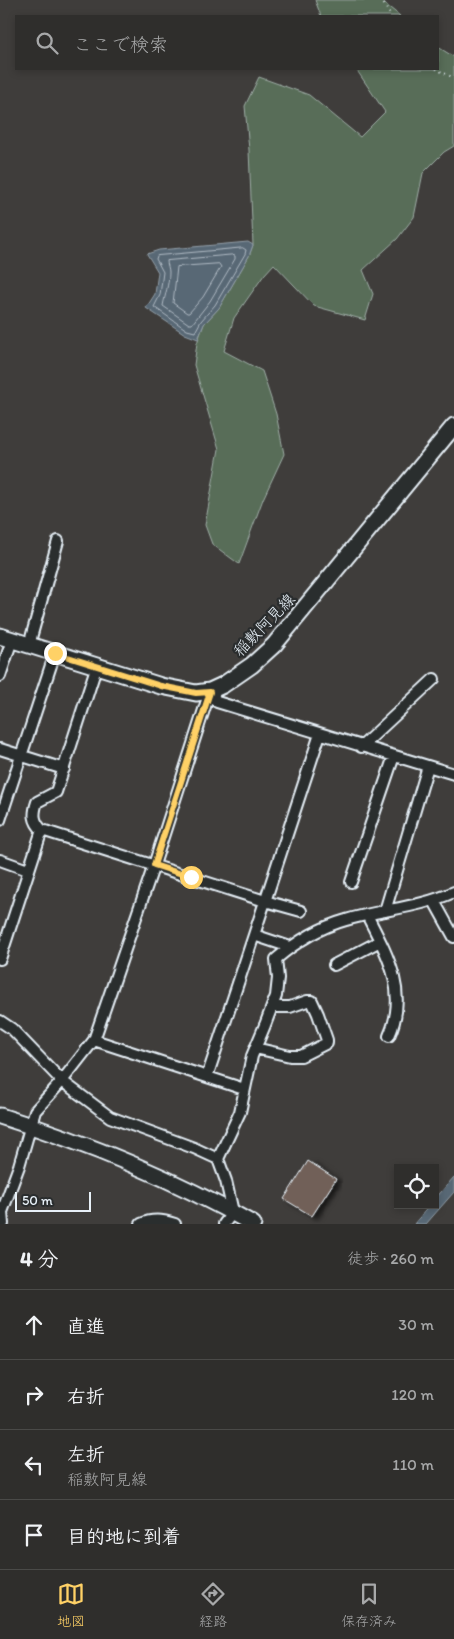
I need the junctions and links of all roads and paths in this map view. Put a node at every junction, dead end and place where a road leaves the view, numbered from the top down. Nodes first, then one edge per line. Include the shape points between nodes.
1 (381, 0) edge
2 (390, 15) edge
3 (438, 70) edge
4 (454, 78) edge
5 (454, 426) edge
6 (58, 541) dead end
7 (6, 638) edge
8 (29, 645) junction
9 (55, 653) junction
10 (97, 666) junction
11 (0, 676) edge
12 (434, 679) dead end
13 (210, 692) junction
14 (320, 734) junction
15 (361, 746) junction
16 (0, 749) edge
17 (21, 755) junction
18 (394, 756) junction
19 (428, 766) junction
20 (64, 768) junction
21 (454, 774) edge
22 (0, 820) edge
23 (42, 830) junction
24 (0, 860) edge
25 (154, 865) junction
26 (28, 870) junction
27 (351, 882) dead end
28 (454, 892) edge
29 (265, 901) junction
30 (434, 901) junction
31 (301, 911) dead end
32 (385, 912) junction
33 (367, 916) junction
34 (254, 935) junction
35 (454, 937) edge
36 (380, 941) junction
37 (290, 947) junction
38 (0, 958) edge
39 (334, 965) dead end
40 (272, 1007) junction
41 (0, 1021) edge
42 (389, 1036) dead end
43 (94, 1040) junction
44 (255, 1048) junction
45 (207, 1077) junction
46 (62, 1081) junction
47 (244, 1090) junction
48 (0, 1116) edge
49 (30, 1125) junction
50 (218, 1159) junction
51 (228, 1218) edge
52 (3, 1224) edge
53 (141, 1224) edge
54 (175, 1224) edge
55 (253, 1224) edge

1 - 2 path
3 - 4 path
5 - 13 main road, 稲敷阿見線 via 274,645 252,665
6 - 8 street
7 - 8 main road
7 - 11 street
8 - 9 main road
9 - 10 main road
9 - 17 street
10 - 13 main road via 180,691
10 - 20 street
12 - 15 street
13 - 14 street via 217,702
13 - 25 street
14 - 15 street
14 - 29 street
15 - 18 street
16 - 17 street
17 - 20 street
17 - 22 street
18 - 19 street
18 - 27 street
19 - 21 street
19 - 32 street
20 - 23 street via 56,792 37,802 35,823
23 - 25 street
23 - 26 street
24 - 26 street
25 - 29 street
25 - 43 street
26 - 38 street
28 - 30 street
29 - 31 street
29 - 34 street
30 - 32 street
30 - 35 street
32 - 33 street
33 - 36 street
33 - 37 street via 345,920
34 - 37 street
34 - 45 street
36 - 39 street
36 - 42 street via 393,968 396,989 396,1012
37 - 40 street via 276,958 278,978
40 - 44 street
40 - 44 street via 290,1007 312,1001 327,1043 301,1056
41 - 46 street via 12,1029
43 - 45 street
43 - 46 street
44 - 47 street
45 - 47 street
46 - 49 street via 35,1111
46 - 50 street via 110,1118
47 - 50 street via 240,1112
48 - 49 main road
49 - 51 main road via 146,1170
49 - 52 street via 2,1212
50 - 51 street via 226,1180
51 - 55 main road
53 - 54 street via 162,1221

